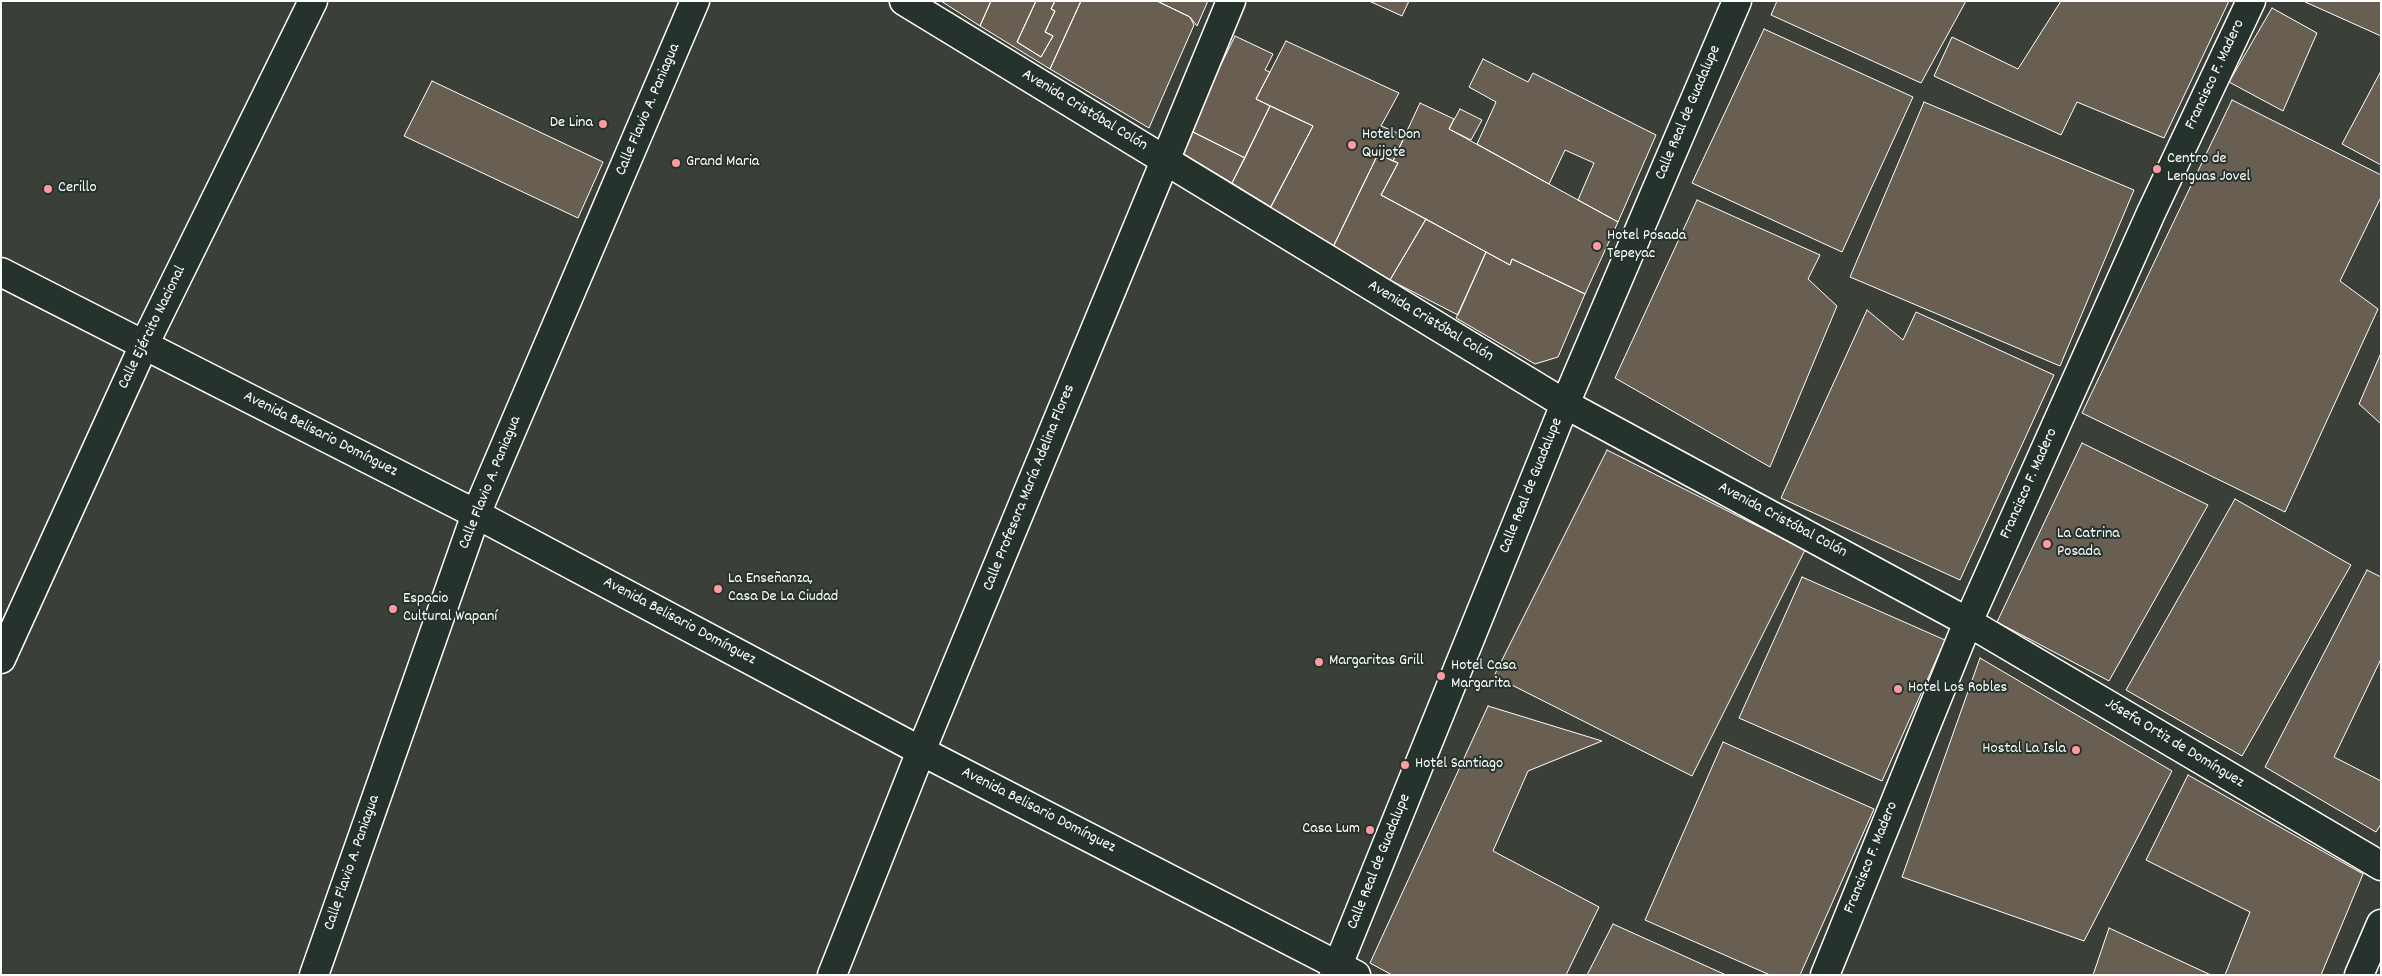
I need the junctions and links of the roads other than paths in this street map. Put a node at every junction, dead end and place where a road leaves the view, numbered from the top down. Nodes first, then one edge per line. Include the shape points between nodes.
1 (313, 1) edge
2 (695, 1) edge
3 (904, 1) edge
4 (1231, 1) edge
5 (1737, 1) edge
6 (2251, 1) edge
7 (1165, 161) junction
8 (1, 272) edge
9 (144, 345) junction
10 (1565, 404) junction
11 (476, 514) junction
12 (1968, 622) junction
13 (1, 659) edge
14 (921, 751) junction
15 (2381, 866) edge
16 (2381, 924) edge
17 (1343, 971) edge
18 (314, 975) edge
19 (832, 975) edge
20 (1825, 975) edge
21 (2359, 975) edge

1 - 9 street, Calle Ejército Nacional
2 - 11 street, Calle Flavio A. Paniagua
3 - 7 street, Avenida Cristóbal Colón
4 - 7 street, Calle Profesora María Adelina Flores
5 - 10 street, Calle Real de Guadalupe
6 - 12 street, Francisco F. Madero via 2151,213
7 - 10 street, Avenida Cristóbal Colón
7 - 14 street, Calle Profesora María Adelina Flores
8 - 9 street, Avenida Belisario Domínguez
9 - 11 street, Avenida Belisario Domínguez
9 - 13 street, Calle Ejército Nacional
10 - 12 street, Avenida Cristóbal Colón
10 - 17 street, Calle Real de Guadalupe
11 - 14 street, Avenida Belisario Domínguez
11 - 18 street, Calle Flavio A. Paniagua
12 - 15 street, Jósefa Ortiz de Domínguez
12 - 20 street, Francisco F. Madero
14 - 17 street, Avenida Belisario Domínguez
14 - 19 street, Calle Profesora María Adelina Flores
16 - 21 street

